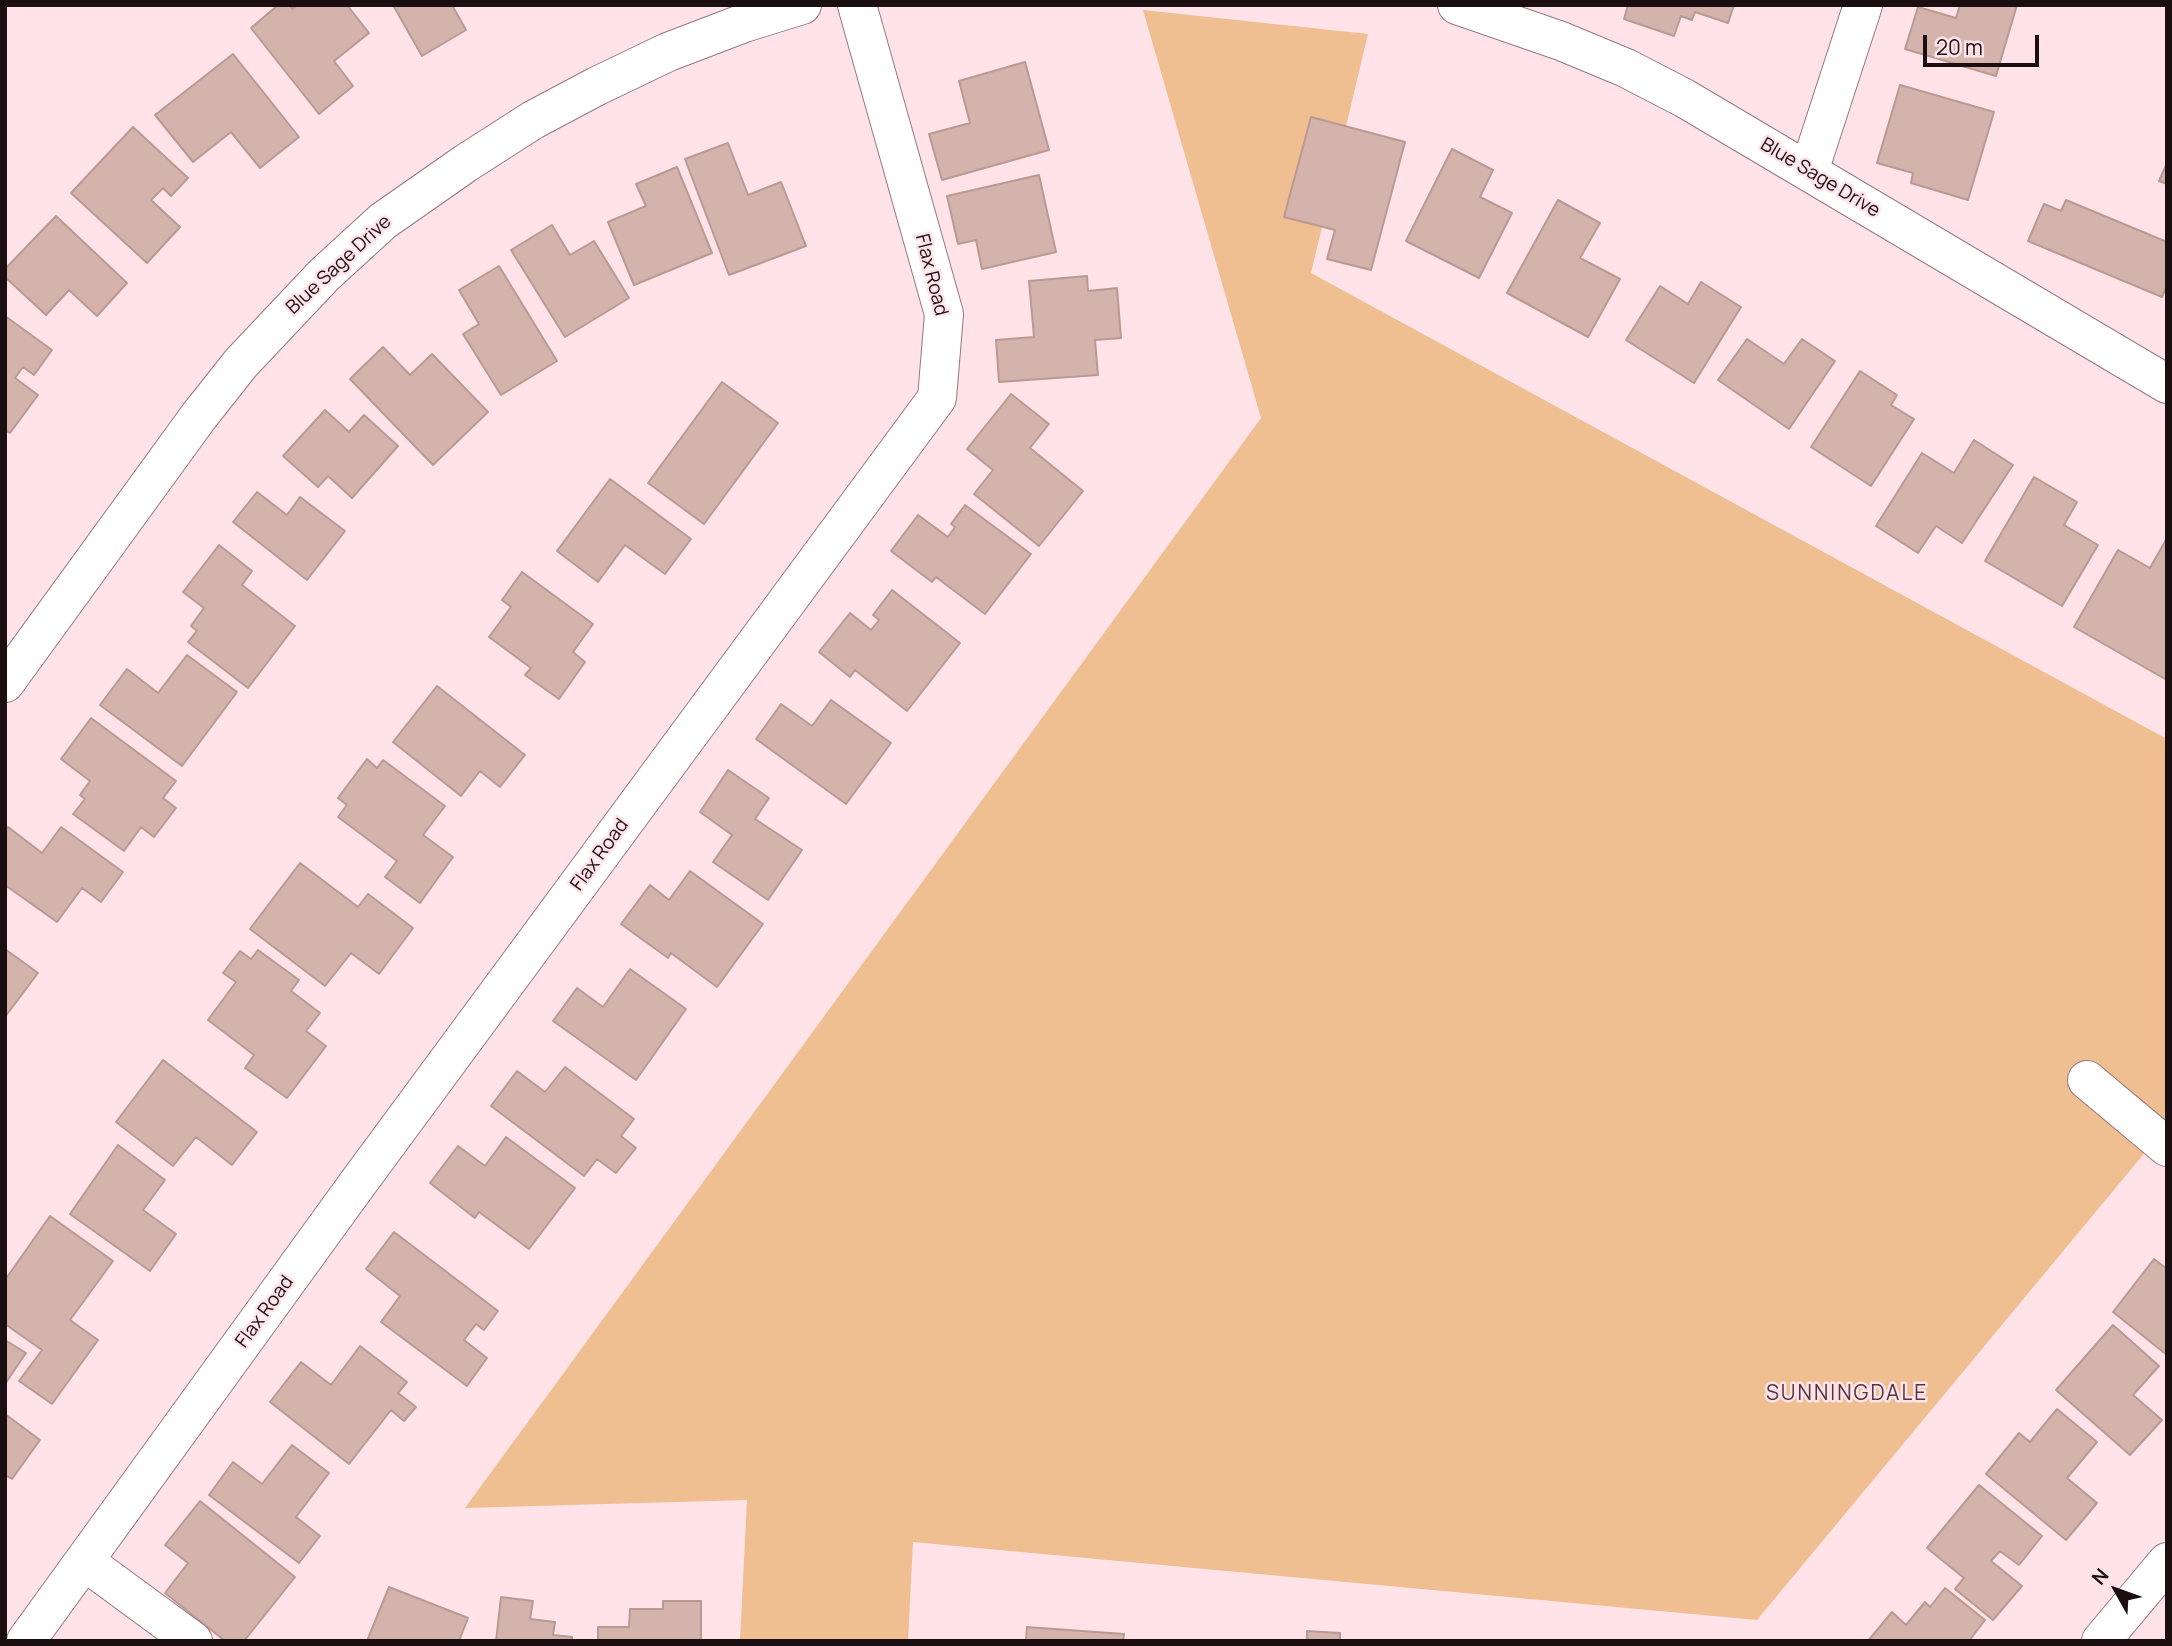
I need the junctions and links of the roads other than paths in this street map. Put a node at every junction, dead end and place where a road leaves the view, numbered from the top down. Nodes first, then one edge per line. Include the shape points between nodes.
1 (802, 5) edge
2 (857, 5) edge
3 (1457, 5) edge
4 (1863, 5) edge
5 (1809, 172) junction
6 (2167, 384) edge
7 (5, 683) edge
8 (2087, 1080) dead end
9 (2167, 1147) edge
10 (84, 1561) junction
11 (2167, 1562) edge
12 (26, 1641) edge
13 (193, 1641) edge
14 (2101, 1641) edge

1 - 7 street, Blue Sage Drive via 668,52 597,86 533,120 383,221 324,275 241,363
2 - 10 street, Flax Road via 944,314 937,398
3 - 5 street, Blue Sage Drive via 1626,68
4 - 5 street
5 - 6 street, Blue Sage Drive
8 - 9 street
10 - 12 street, Flax Road
10 - 13 street
11 - 14 street

